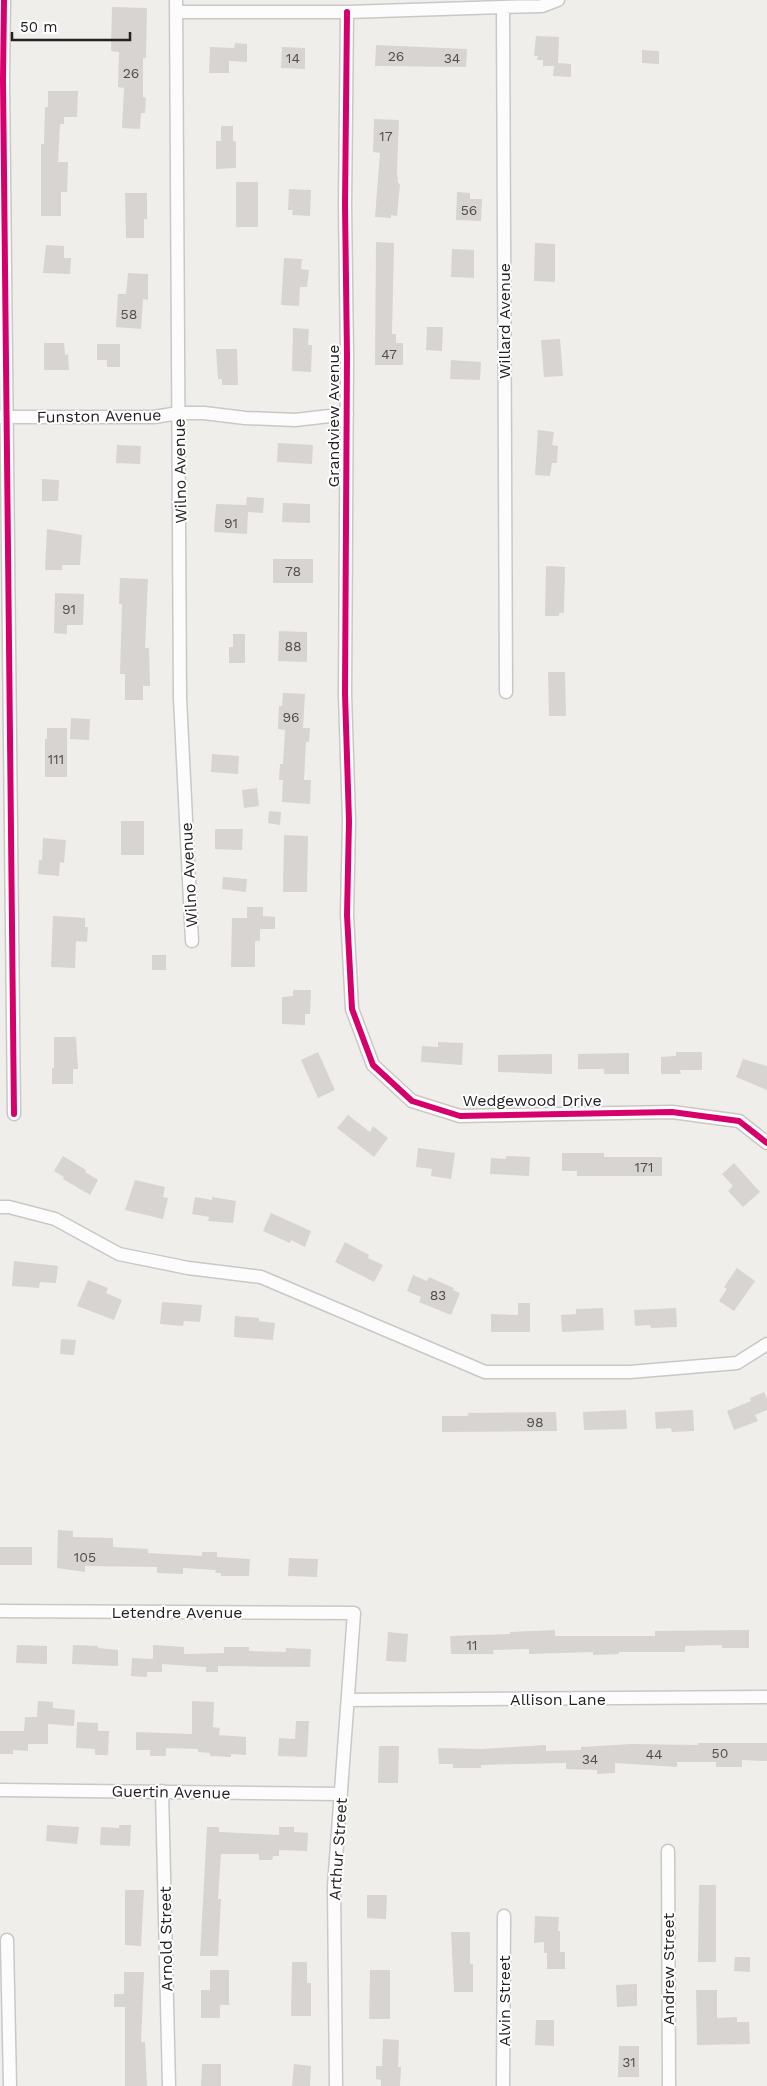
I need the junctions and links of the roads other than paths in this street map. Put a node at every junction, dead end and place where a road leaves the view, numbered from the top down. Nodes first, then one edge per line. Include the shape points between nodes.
1 (4, 0) edge
2 (558, 0) edge
3 (176, 6) edge
4 (503, 7) junction
5 (347, 12) junction
6 (180, 413) junction
7 (347, 414) junction
8 (3, 417) edge
9 (506, 692) dead end
10 (349, 821) joint
11 (192, 941) dead end
12 (14, 1114) dead end
13 (767, 1142) edge
14 (0, 1207) edge
15 (767, 1344) edge
16 (0, 1611) edge
17 (354, 1613) joint
18 (767, 1697) edge
19 (348, 1700) junction
20 (0, 1790) edge
21 (162, 1792) junction
22 (341, 1794) junction
23 (668, 1851) dead end
24 (504, 1916) dead end
25 (7, 1940) dead end
26 (10, 2086) edge
27 (169, 2086) edge
28 (336, 2086) edge
29 (504, 2086) edge
30 (669, 2086) edge

1 - 8 street
2 - 4 street via 542,6
3 - 5 street
3 - 6 street, Wilno Avenue
4 - 5 street
4 - 9 street, Willard Avenue
5 - 7 street, Grandview Avenue
6 - 7 street, Funston Avenue via 295,420
6 - 8 street, Funston Avenue via 154,417
6 - 11 street, Wilno Avenue via 180,698
7 - 10 street, Grandview Avenue via 345,694
8 - 12 street
10 - 13 street, Wedgewood Drive via 347,915 352,1009 373,1066 412,1101 460,1116 672,1112 739,1121
14 - 15 street via 55,1219 119,1254 188,1268 261,1277 485,1372 630,1372 737,1363
16 - 17 street, Letendre Avenue
17 - 19 street, Arthur Street
18 - 19 street, Allison Lane
19 - 22 street, Arthur Street
20 - 21 street, Guertin Avenue
21 - 22 street, Guertin Avenue
21 - 27 street, Arnold Street
22 - 28 street, Arthur Street via 334,1886
23 - 30 street, Andrew Street
24 - 29 street, Alvin Street
25 - 26 street

